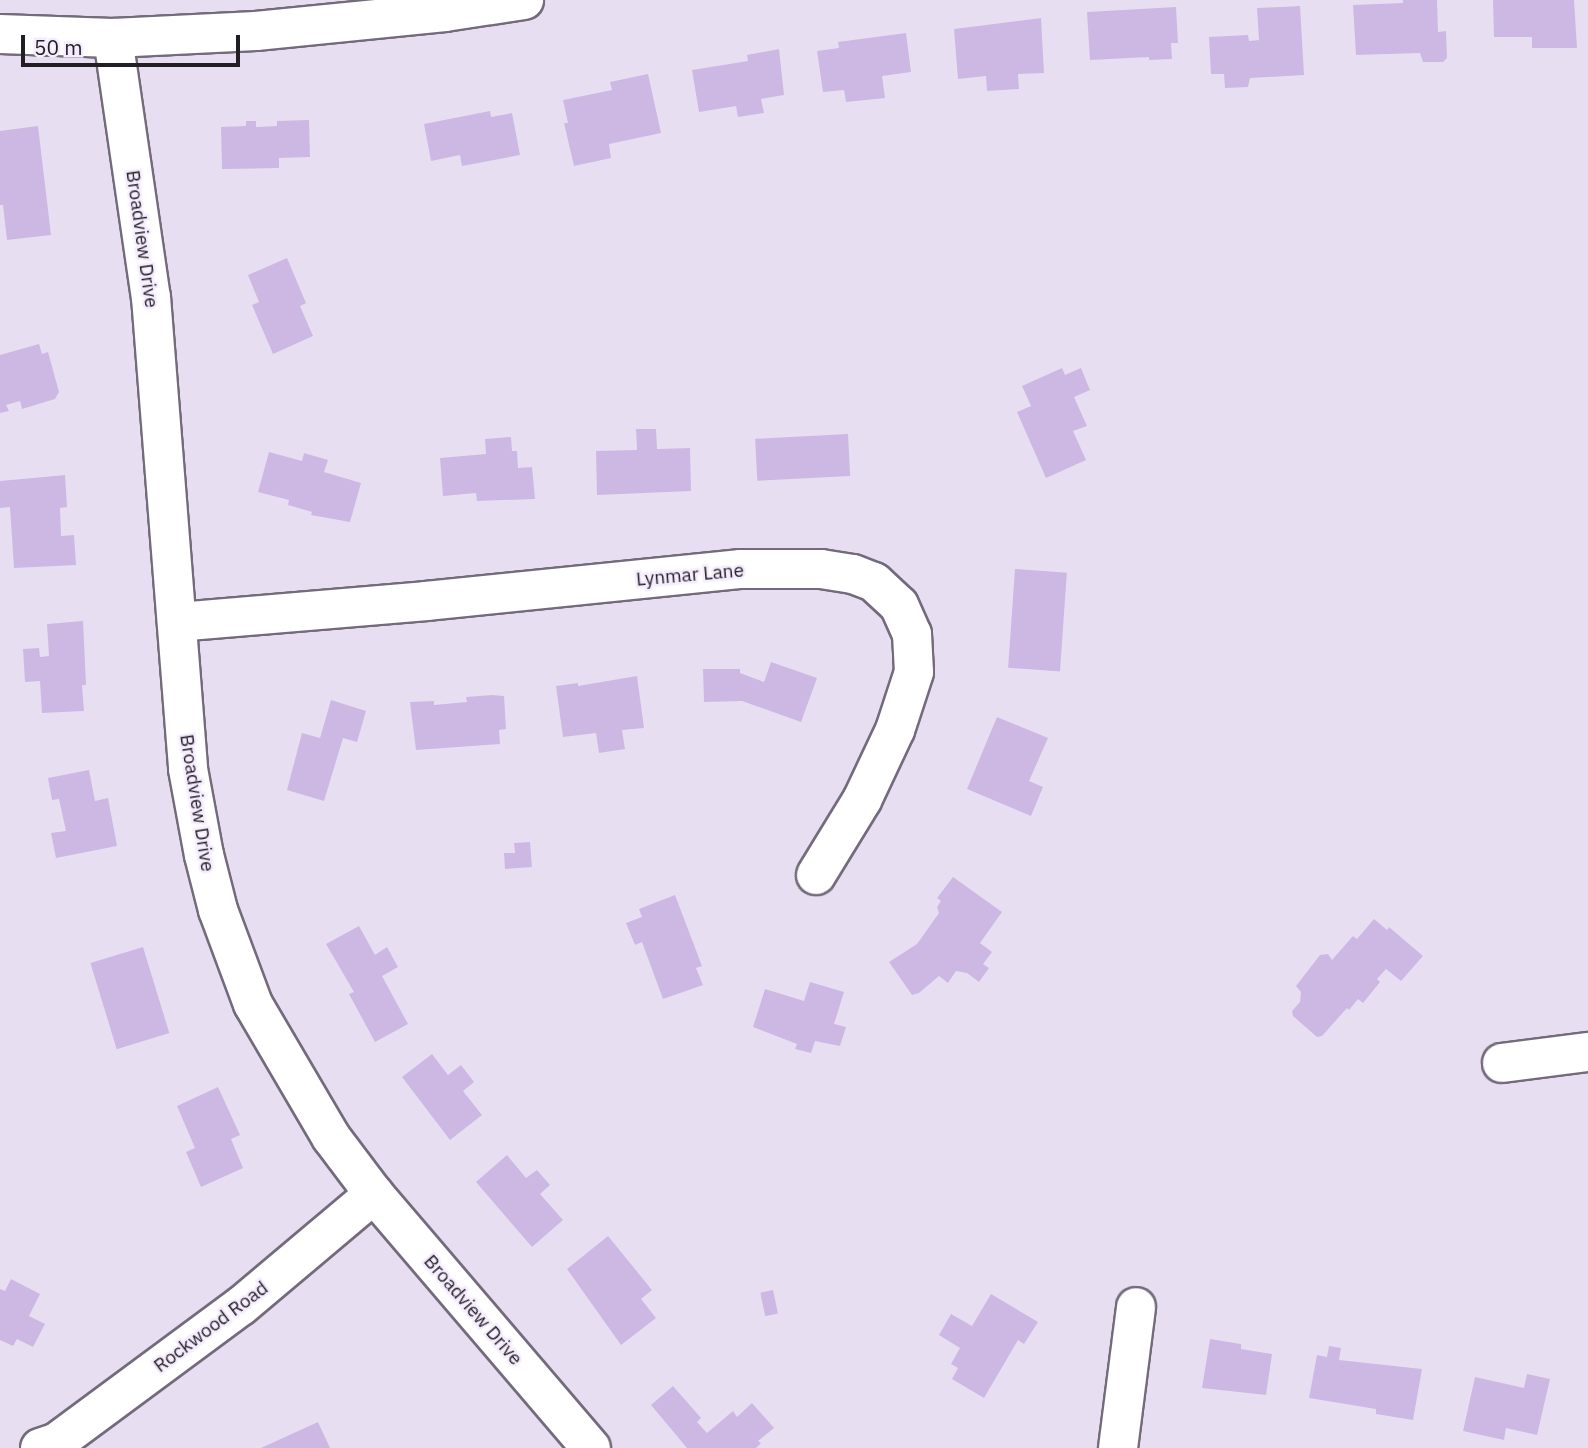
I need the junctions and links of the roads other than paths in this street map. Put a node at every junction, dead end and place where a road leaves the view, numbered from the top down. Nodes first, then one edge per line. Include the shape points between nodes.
1 (524, 0) edge
2 (0, 34) edge
3 (113, 38) junction
4 (177, 622) junction
5 (816, 875) dead end
6 (1588, 1052) edge
7 (1502, 1063) dead end
8 (374, 1194) junction
9 (1136, 1307) dead end
10 (40, 1448) edge
11 (592, 1448) edge
12 (1118, 1448) edge

1 - 3 street via 270,30
2 - 3 street
3 - 4 street, Broadview Drive via 151,297
4 - 5 street, Lynmar Lane via 741,569 821,569 874,582 899,605 912,634 914,672 895,730 862,800
4 - 8 street, Broadview Drive via 188,769 218,909 253,1004 331,1137
6 - 7 street
8 - 10 street, Rockwood Road via 241,1306 57,1441
8 - 11 street, Broadview Drive
9 - 12 street

